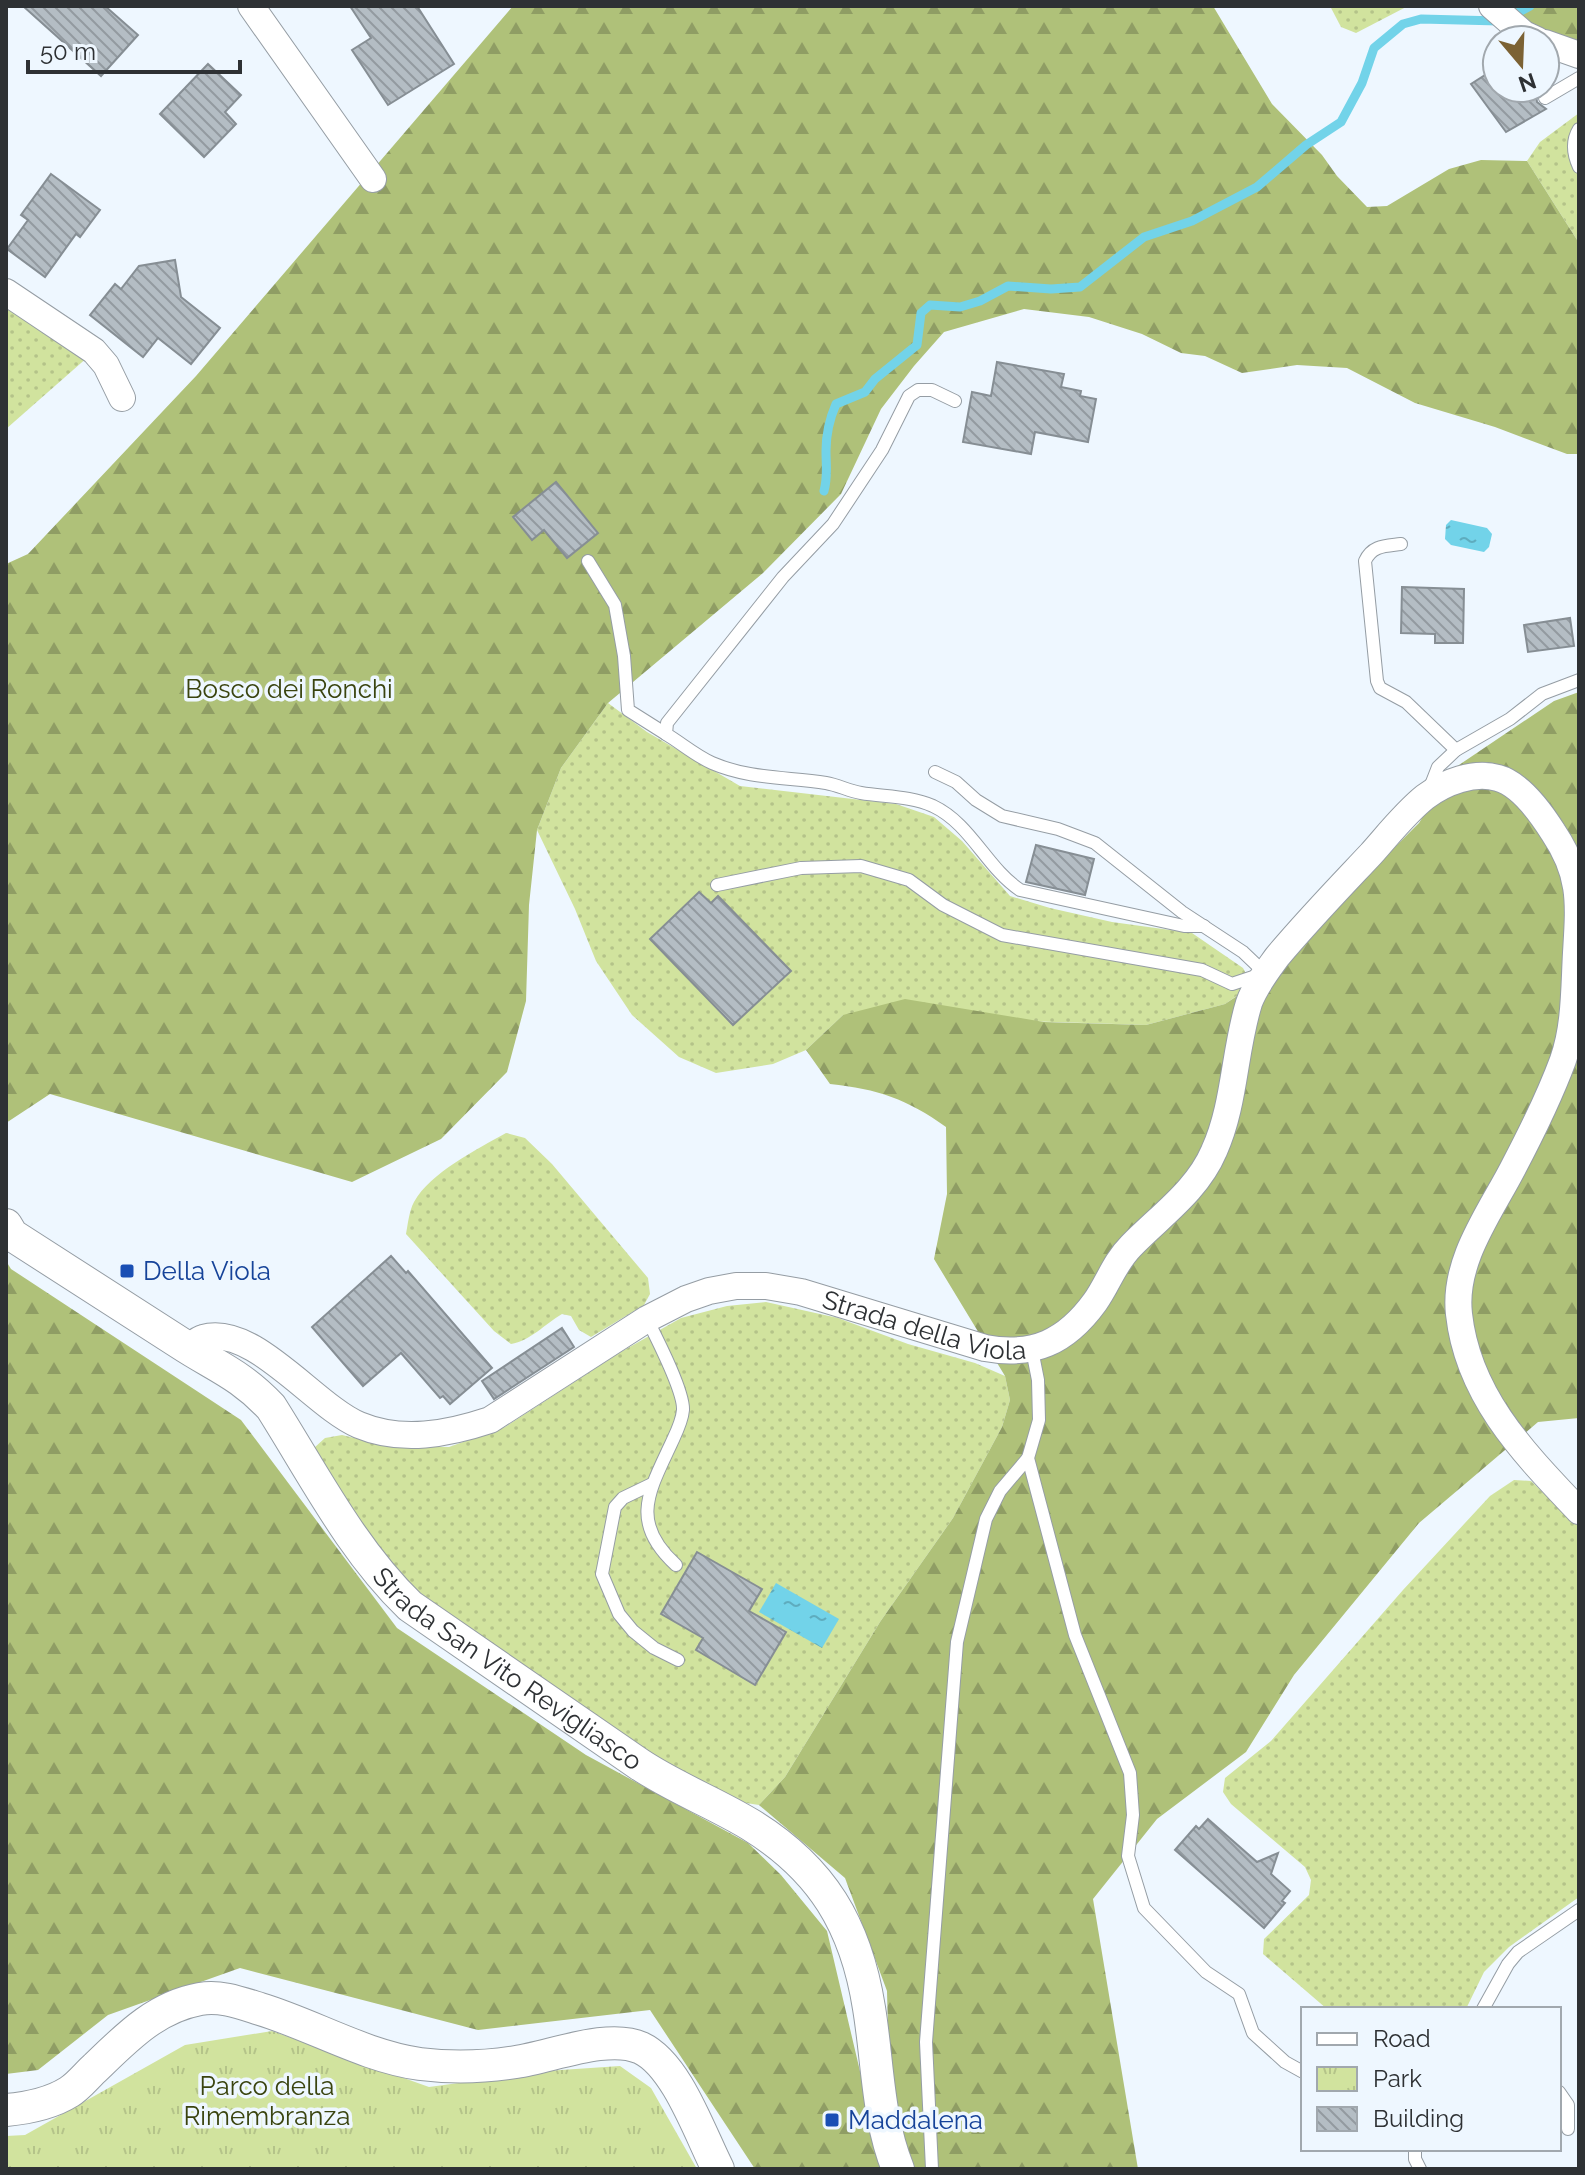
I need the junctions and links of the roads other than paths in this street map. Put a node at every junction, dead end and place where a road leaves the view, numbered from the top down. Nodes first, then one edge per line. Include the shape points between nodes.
1 (251, 6) edge
2 (1492, 6) edge
3 (1513, 24) edge
4 (1579, 78) edge
5 (1561, 89) edge
6 (1579, 129) edge
7 (1579, 167) edge
8 (373, 179) dead end
9 (6, 292) edge
10 (122, 398) dead end
11 (955, 401) dead end
12 (1401, 544) dead end
13 (588, 561) dead end
14 (1579, 680) edge
15 (666, 734) junction
16 (1456, 750) junction
17 (935, 772) dead end
18 (1426, 797) junction
19 (717, 885) dead end
20 (1204, 926) junction
21 (1265, 973) junction
22 (6, 1225) edge
23 (647, 1319) junction
24 (188, 1348) junction
25 (1032, 1350) junction
26 (1028, 1458) junction
27 (652, 1484) junction
28 (1579, 1511) edge
29 (676, 1565) dead end
30 (678, 1660) dead end
31 (1579, 1910) edge
32 (1484, 2007) edge
33 (1301, 2071) edge
34 (1561, 2095) edge
35 (6, 2110) edge
36 (1568, 2129) dead end
37 (718, 2169) edge
38 (898, 2169) edge
39 (932, 2169) edge

1 - 8 street
2 - 3 street
4 - 5 lane
6 - 7 lane via 1574,137
9 - 10 street via 94,351
11 - 15 lane via 932,390 909,396 882,450 833,524 783,577 667,723
12 - 16 lane via 1378,547 1365,561 1377,681
13 - 15 lane via 615,605 628,710
14 - 16 lane, Strada della Viola via 1542,694
15 - 20 lane via 711,763 754,777 828,784 933,806 969,834 1004,879 1020,890
16 - 18 lane, Strada della Viola via 1438,767
17 - 20 lane via 1002,816 1095,843
18 - 21 street, Strada della Viola
18 - 28 street, Strada della Viola via 1461,778 1487,775 1507,780 1552,829 1578,885 1568,1045 1530,1135 1466,1258 1458,1314 1483,1392 1509,1435
19 - 21 lane via 801,868 861,866 909,880 943,905 1002,935 1202,970 1232,984
20 - 21 lane
21 - 25 street, Strada della Viola via 1250,1001 1214,1151 1185,1195 1121,1257 1095,1301 1070,1328
22 - 24 street, Strada San Vito Revigliasco via 12,1235
23 - 24 street, Strada della Viola via 490,1420 424,1435 361,1426 245,1343 202,1338
23 - 25 street, Strada della Viola via 709,1291 766,1286 985,1348
23 - 27 lane via 683,1407
24 - 38 street, Strada San Vito Revigliasco via 229,1370 271,1407 364,1554 410,1606 665,1781 781,1845 823,1886 865,1982 882,2113
25 - 26 lane via 1039,1420
26 - 33 lane via 1075,1635 1130,1773 1133,1815 1128,1856 1144,1908 1206,1972 1239,1994 1253,2033
26 - 39 lane via 1000,1491 986,1519 957,1642 926,2042
27 - 29 lane via 647,1520 654,1540
27 - 30 lane via 615,1507 602,1574 619,1614 633,1631
31 - 32 lane via 1518,1952
34 - 36 lane via 1568,2105
35 - 37 street via 43,2105 71,2091 136,2029 171,2007 204,1998 233,2000 388,2057 421,2064 467,2067 595,2045 640,2047 672,2077

